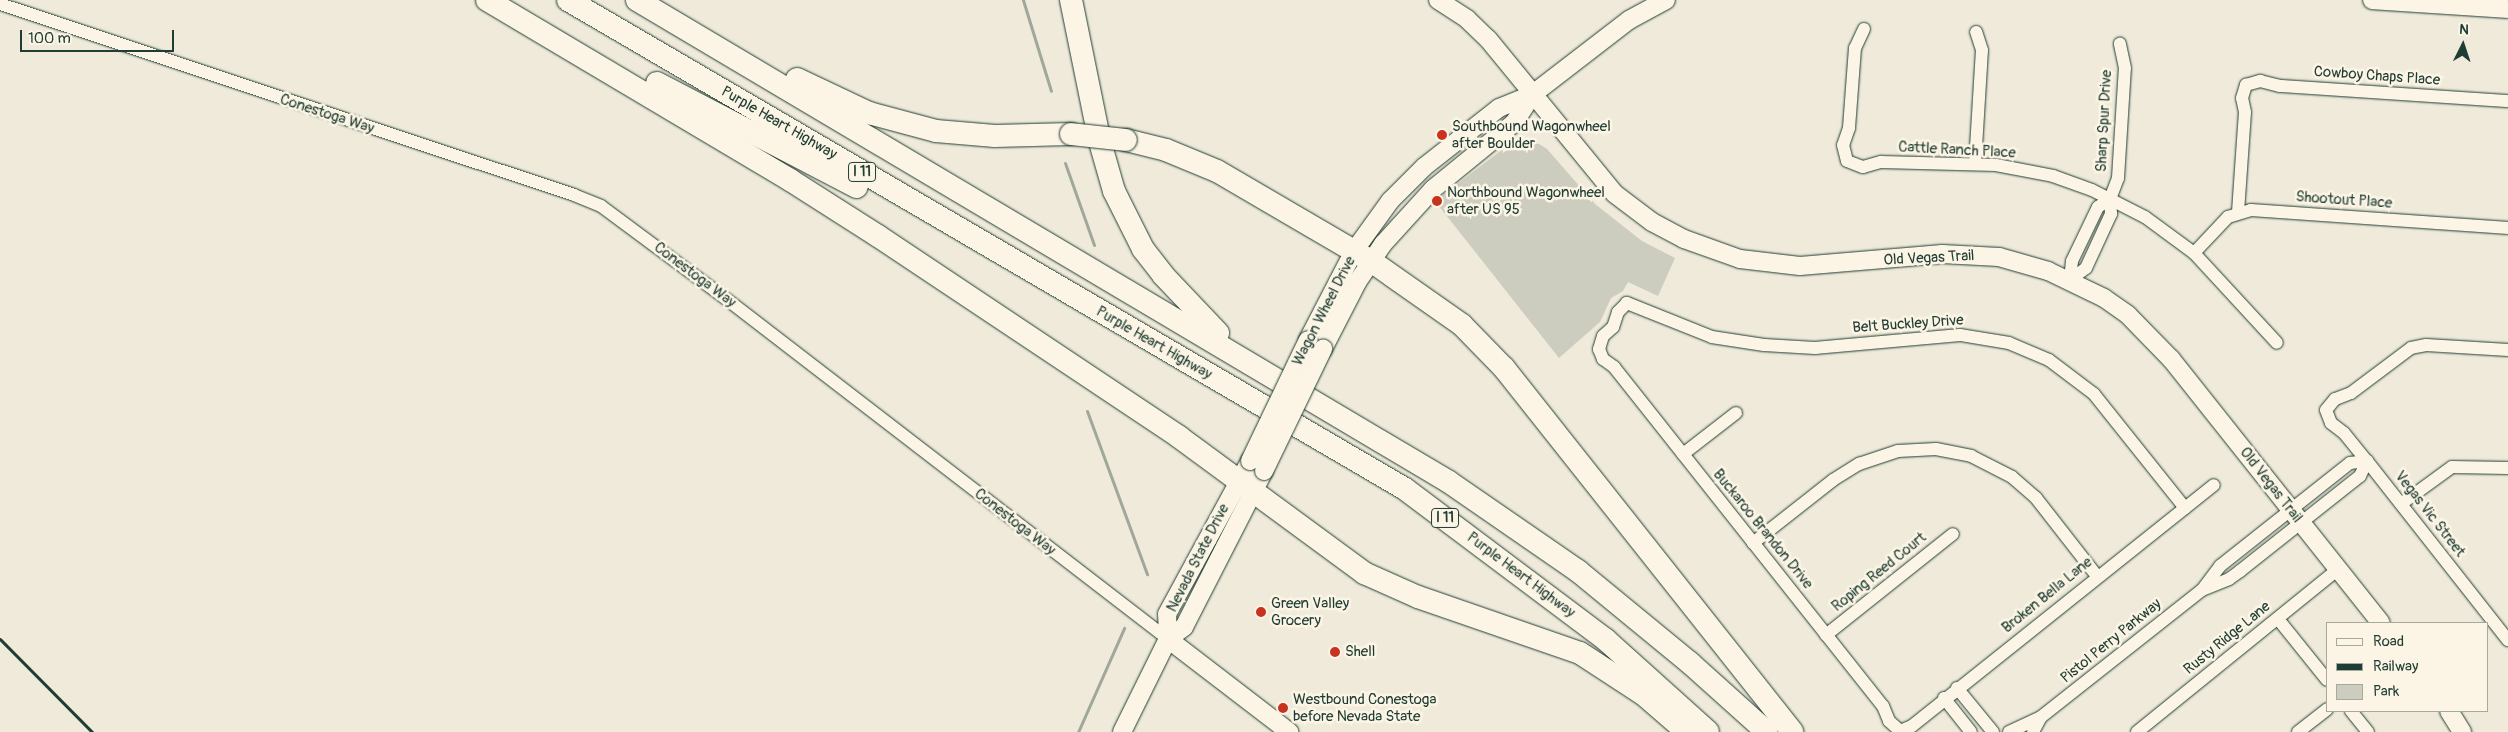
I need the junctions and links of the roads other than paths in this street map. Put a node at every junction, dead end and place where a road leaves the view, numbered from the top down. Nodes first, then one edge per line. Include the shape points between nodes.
1 (487, 0) edge
2 (568, 0) edge
3 (637, 0) edge
4 (653, 0) edge
5 (1070, 0) edge
6 (1438, 0) edge
7 (2372, 0) edge
8 (1660, 1) edge
9 (0, 4) edge
10 (524, 5) edge
11 (2508, 9) edge
12 (1864, 29) dead end
13 (1976, 32) dead end
14 (2120, 44) dead end
15 (1533, 94) junction
16 (2508, 101) edge
17 (1975, 164) junction
18 (2110, 199) junction
19 (2238, 212) junction
20 (2508, 228) edge
21 (2194, 253) junction
22 (1362, 256) junction
23 (2070, 280) junction
24 (2276, 343) dead end
25 (1155, 344) junction
26 (1599, 349) joint
27 (2508, 350) edge
28 (1242, 357) junction
29 (1736, 413) dead end
30 (1682, 454) junction
31 (2367, 461) junction
32 (1257, 466) junction
33 (2508, 468) edge
34 (2214, 485) dead end
35 (1247, 486) junction
36 (2401, 504) junction
37 (2185, 508) junction
38 (2295, 516) junction
39 (1953, 534) dead end
40 (1753, 543) junction
41 (2338, 569) junction
42 (2097, 576) junction
43 (2278, 619) junction
44 (2380, 622) edge
45 (1826, 635) junction
46 (2507, 636) edge
47 (1168, 639) junction
48 (2326, 679) edge
49 (1957, 688) junction
50 (1944, 698) junction
51 (2326, 710) edge
52 (2353, 712) edge
53 (2450, 712) edge
54 (2042, 717) junction
55 (1900, 731) edge
56 (1122, 732) edge
57 (1289, 732) edge
58 (1686, 732) edge
59 (1708, 732) edge
60 (1767, 732) edge
61 (1792, 732) edge
62 (1971, 732) edge
63 (1994, 732) edge
64 (2002, 732) edge
65 (2009, 732) edge
66 (2033, 732) edge
67 (2137, 732) edge
68 (2298, 732) edge
69 (2368, 732) edge
70 (2462, 732) edge

1 - 35 highway via 870,231
2 - 25 highway, Purple Heart Highway / I 11
3 - 28 highway, I 11
4 - 22 highway, bridge via 817,90 869,113 964,135 1071,134 1126,140 1166,150 1217,171
5 - 28 highway via 1106,166 1128,222 1162,275
6 - 15 street, Old Vegas Trail via 1468,19
7 - 11 street
8 - 15 street, Wagon Wheel Drive via 1612,32
9 - 47 street, Conestoga Way via 574,194 601,206
10 - 25 highway via 685,100 813,162
12 - 17 street, Cattle Ranch Place via 1855,48 1849,128 1843,145 1847,161 1863,167 1881,162
13 - 17 street via 1982,50
14 - 18 street, Sharp Spur Drive via 2125,68 2118,178
15 - 22 street, Wagon Wheel Drive via 1514,123
15 - 22 street, Wagon Wheel Drive via 1500,108 1424,167 1390,201
15 - 23 street, Old Vegas Trail via 1615,194 1652,222 1714,251 1740,259 1800,266 1970,254 2023,262
16 - 19 street, Cowboy Chaps Place via 2280,86 2260,81 2246,85 2242,98
17 - 18 street, Cattle Ranch Place via 2053,176
18 - 21 street, Cattle Ranch Place via 2145,217
18 - 23 street, Sharp Spur Drive via 2112,214 2086,268
19 - 20 street, Shootout Place
19 - 21 street via 2218,226
21 - 24 street, Cattle Ranch Place
22 - 32 street, Wagon Wheel Drive, bridge via 1324,349
22 - 32 street, Wagon Wheel Drive, bridge via 1308,340
22 - 61 highway via 1462,326 1485,346
23 - 38 street, Old Vegas Trail via 2128,315 2157,343
25 - 59 highway, Purple Heart Highway / I 11 via 1405,489 1606,640
26 - 30 street, Buckaroo Brandon Drive via 1603,359 1614,367
26 - 37 street, Belt Buckley Drive via 1603,336 1613,327 1618,312 1627,303 1712,337 1764,345 1815,348 1960,335 2009,343 2049,360 2094,394
27 - 31 street, Vegas Vic Street via 2426,345 2411,348 2351,394 2335,399 2326,410 2330,423 2344,433
28 - 60 highway, I 11 via 1433,472 1533,538 1690,663
29 - 30 street
30 - 40 street, Buckaroo Brandon Drive
31 - 36 street, Vegas Vic Street
31 - 38 street, Pistol Perry Parkway via 2350,463
32 - 35 street, Wagon Wheel Drive
33 - 36 street via 2452,466
34 - 37 street, Broken Bella Lane
35 - 47 street, Nevada State Drive via 1184,626
35 - 58 highway via 1364,572 1418,597 1580,653 1643,694
36 - 46 street, Vegas Vic Street
37 - 42 street, Broken Bella Lane
38 - 41 street, Old Vegas Trail
38 - 54 street, Pistol Perry Parkway via 2220,566 2202,590
39 - 45 street, Roping Reed Court
40 - 42 street via 1833,480 1859,464 1898,451 1936,449 1983,461 2019,482
40 - 45 street, Buckaroo Brandon Drive
41 - 43 street, Rusty Ridge Lane
41 - 44 street, Old Vegas Trail
42 - 49 street, Broken Bella Lane
43 - 48 street
43 - 67 street, Rusty Ridge Lane
45 - 55 street, Buckaroo Brandon Drive via 1883,706 1889,721
47 - 56 street, Nevada State Drive
47 - 57 street, Conestoga Way
49 - 50 street, Broken Bella Lane
49 - 63 street
50 - 55 street, Broken Bella Lane via 1912,726
50 - 62 street
51 - 68 street
52 - 69 street
53 - 70 street
54 - 65 street, Pistol Perry Parkway
54 - 66 street, Pistol Perry Parkway
63 - 64 street

